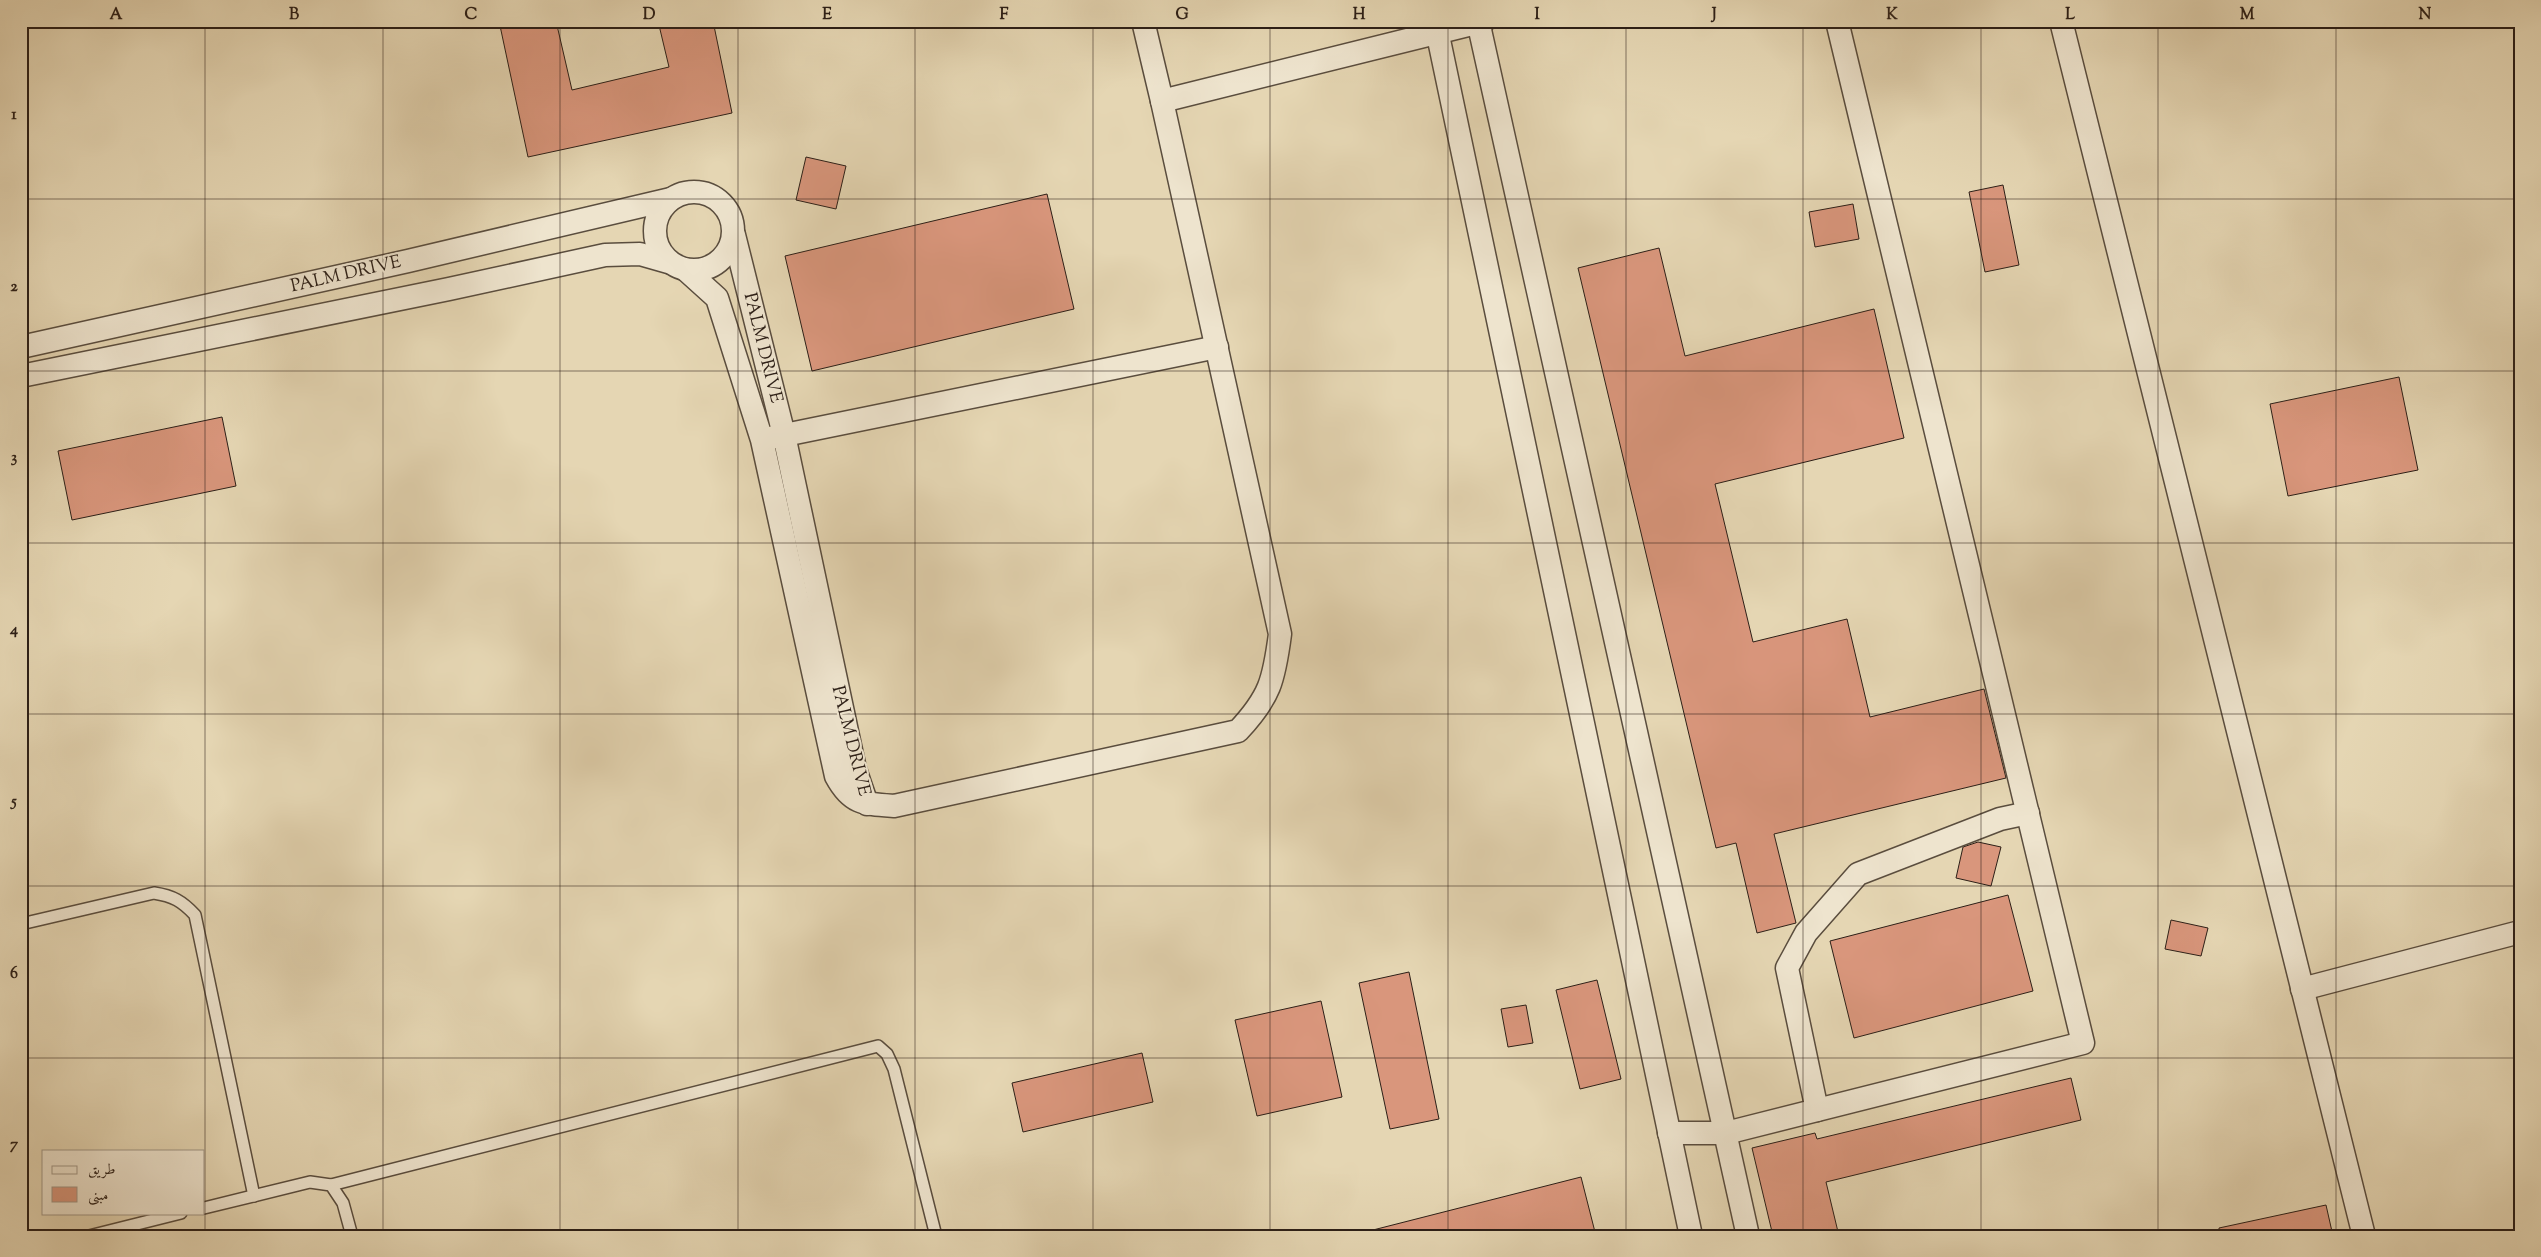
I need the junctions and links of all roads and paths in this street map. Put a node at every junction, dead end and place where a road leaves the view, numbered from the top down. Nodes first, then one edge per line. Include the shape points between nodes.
1 (1143, 21) edge
2 (1837, 21) edge
3 (2062, 21) edge
4 (1480, 22) edge
5 (1437, 27) edge
6 (1162, 101) junction
7 (671, 199) junction
8 (734, 235) junction
9 (677, 266) junction
10 (21, 347) edge
11 (1217, 347) junction
12 (21, 376) edge
13 (773, 438) junction
14 (2028, 813) junction
15 (21, 924) edge
16 (2520, 932) edge
17 (2302, 989) junction
18 (1817, 1110) junction
19 (1669, 1133) junction
20 (1726, 1133) junction
21 (331, 1185) junction
22 (254, 1196) junction
23 (205, 1208) edge
24 (177, 1214) edge
25 (88, 1236) edge
26 (352, 1236) edge
27 (936, 1236) edge
28 (1690, 1236) edge
29 (1748, 1236) edge
30 (2364, 1236) edge

1 - 6 street
2 - 14 street
3 - 17 street
4 - 5 street
4 - 20 street
5 - 6 street
5 - 19 street
6 - 11 street
7 - 8 street, PALM DRIVE via 686,192 707,194 727,209
7 - 9 street, PALM DRIVE via 656,221 655,240
7 - 10 street, PALM DRIVE
8 - 9 street, PALM DRIVE via 726,254 709,268
8 - 13 street, PALM DRIVE
9 - 12 street, PALM DRIVE via 640,254 605,255
9 - 13 street, PALM DRIVE via 717,298
11 - 13 street
11 - 13 street, PALM DRIVE via 1280,634 1275,674 1259,709 1238,731 894,806 867,804 845,793 836,776
14 - 18 street via 2000,819 1858,874 1806,933 1786,968
14 - 18 street via 2084,1043
15 - 22 lane via 154,893 171,895 195,915
16 - 17 street
17 - 30 street
18 - 20 street
19 - 20 street
19 - 28 street
20 - 29 street
21 - 22 lane via 310,1182
21 - 26 lane via 343,1202
21 - 27 lane via 878,1046 888,1054 894,1069
22 - 23 lane
24 - 25 lane

